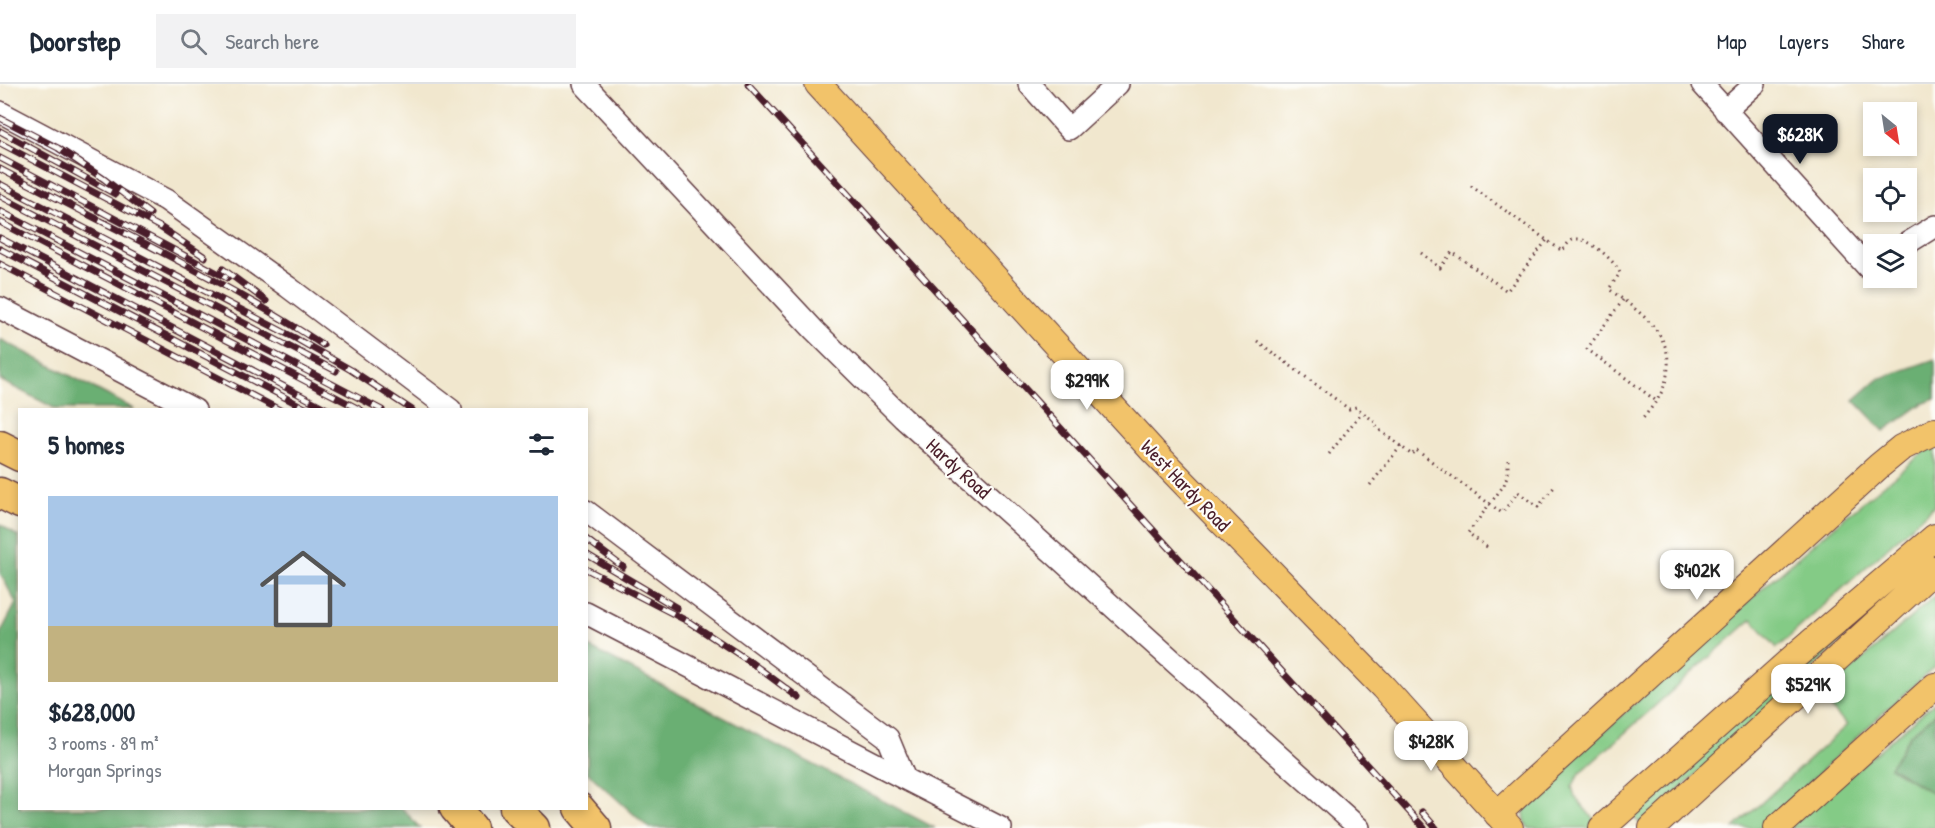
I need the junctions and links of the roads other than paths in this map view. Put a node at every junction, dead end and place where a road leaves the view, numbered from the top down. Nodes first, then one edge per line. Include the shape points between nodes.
1 (584, 84) edge
2 (818, 84) edge
3 (1029, 84) edge
4 (1118, 84) edge
5 (1702, 84) edge
6 (1755, 84) edge
7 (1725, 111) junction
8 (0, 112) edge
9 (1935, 226) edge
10 (1917, 237) edge
11 (1863, 259) edge
12 (0, 308) edge
13 (191, 408) edge
14 (448, 408) edge
15 (1933, 433) edge
16 (0, 446) edge
17 (18, 455) edge
18 (0, 493) edge
19 (18, 502) edge
20 (588, 513) edge
21 (1935, 537) edge
22 (1935, 569) edge
23 (588, 614) edge
24 (1935, 686) edge
25 (905, 779) junction
26 (457, 810) edge
27 (517, 810) edge
28 (581, 810) edge
29 (1504, 821) edge
30 (472, 828) edge
31 (535, 828) edge
32 (596, 828) edge
33 (1001, 828) edge
34 (1359, 828) edge
35 (1602, 828) edge
36 (1652, 828) edge
37 (1777, 828) edge

1 - 34 street, Hardy Road via 814,330 903,418
2 - 29 main road, West Hardy Road via 1153,451 1383,687
3 - 4 street via 1069,129
5 - 7 street
6 - 7 street
7 - 11 street
8 - 14 street via 166,200
9 - 10 street
12 - 13 street
15 - 29 main road via 1901,448 1879,466
16 - 17 highway
18 - 19 highway
20 - 25 street via 888,738
21 - 35 main road
22 - 36 main road
23 - 25 street
24 - 37 main road
25 - 33 street
26 - 30 highway
27 - 31 highway
28 - 32 highway

